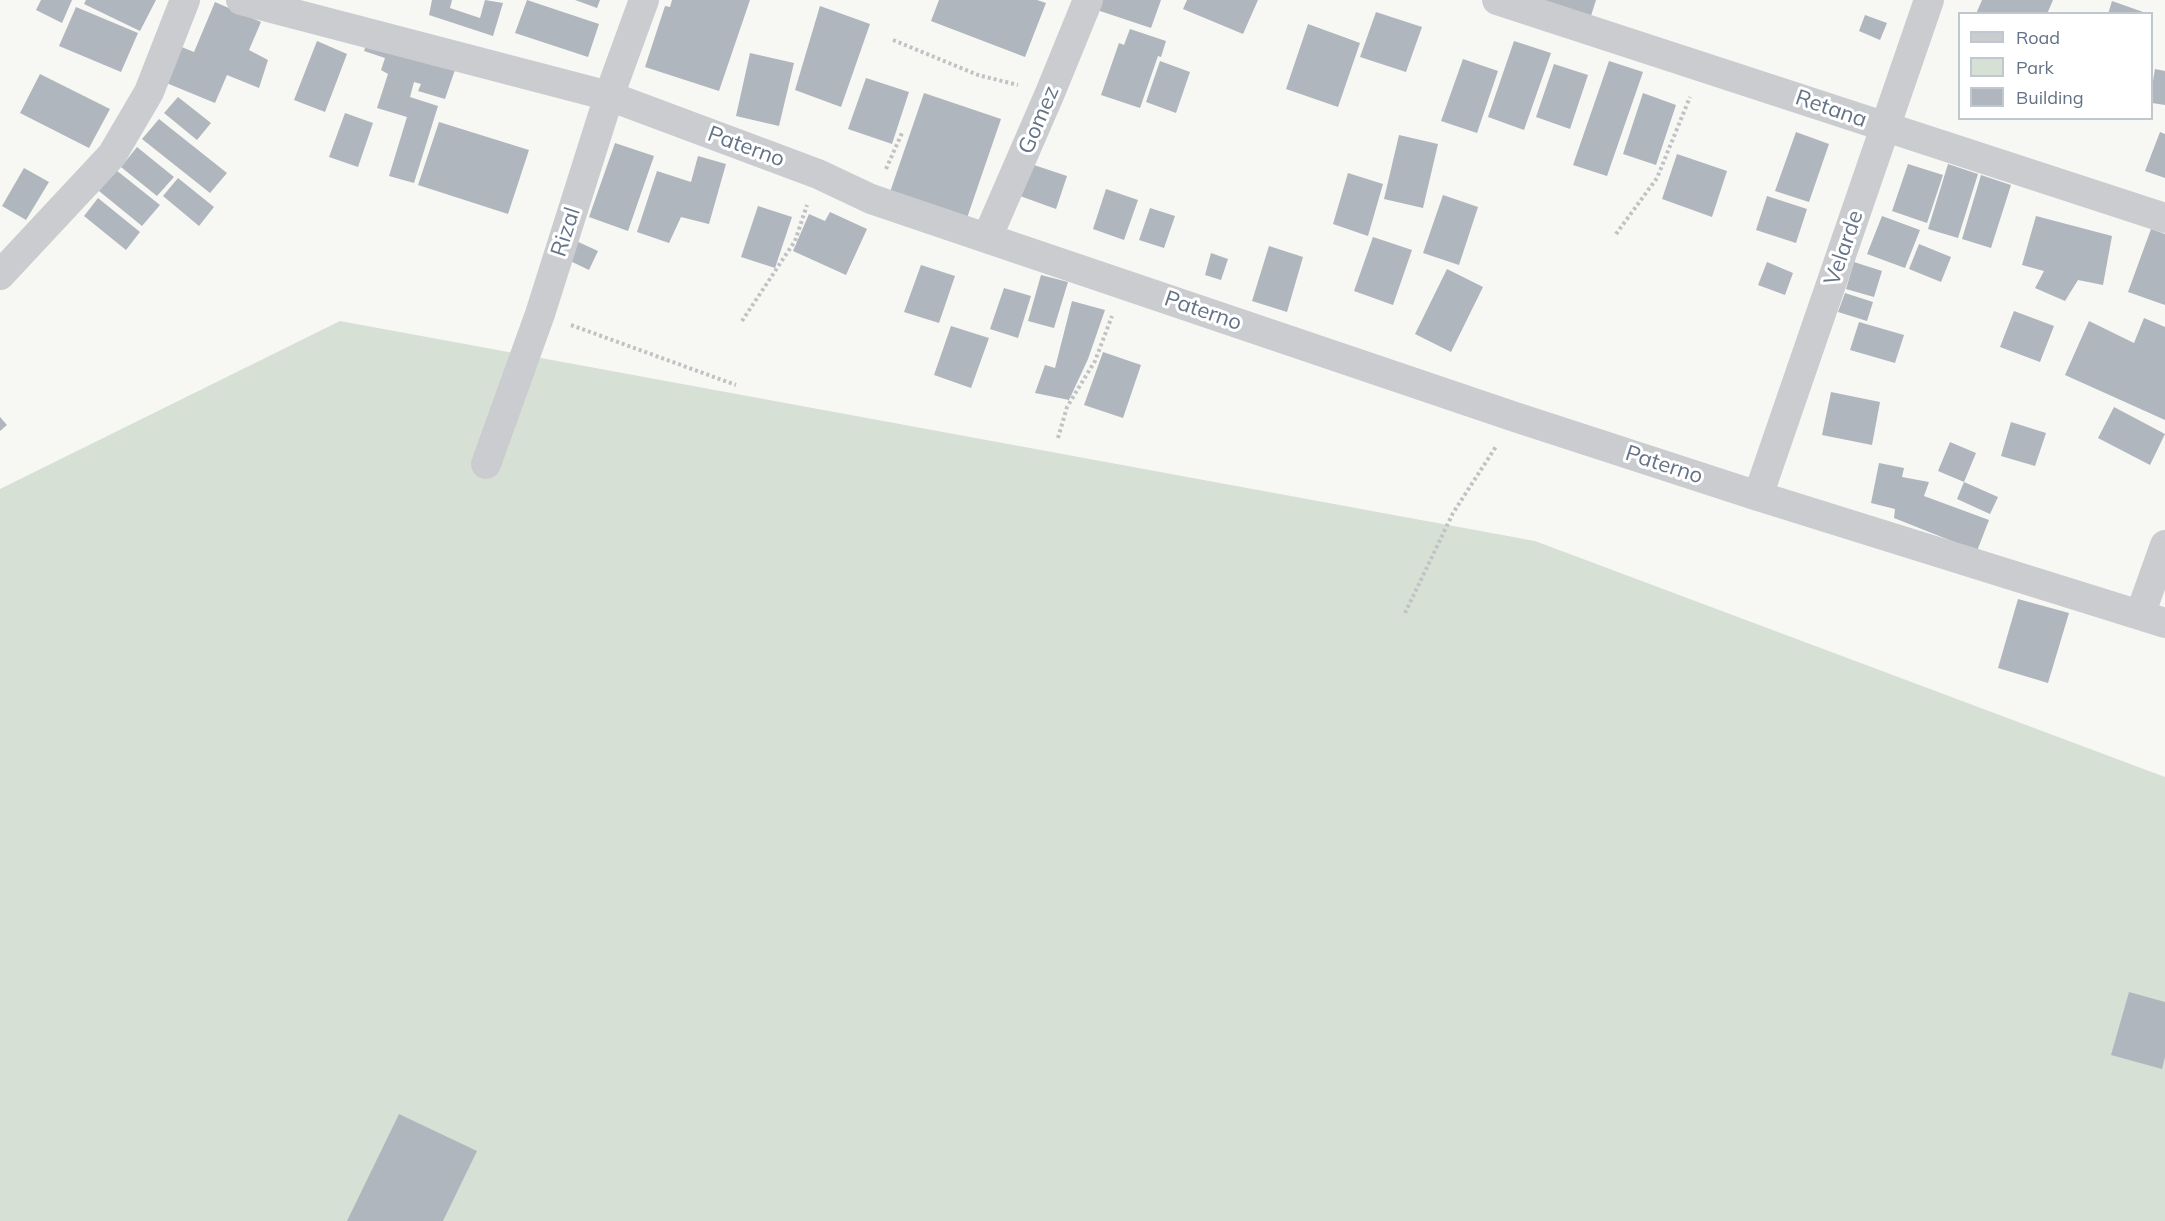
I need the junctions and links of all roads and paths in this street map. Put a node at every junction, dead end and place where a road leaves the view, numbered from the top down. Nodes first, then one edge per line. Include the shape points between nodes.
1 (185, 0) edge
2 (242, 0) edge
3 (644, 0) edge
4 (1088, 0) edge
5 (1497, 0) edge
6 (1929, 0) edge
7 (893, 40) dead end
8 (1703, 66) junction
9 (1050, 93) junction
10 (609, 96) junction
11 (1886, 127) junction
12 (902, 133) dead end
13 (818, 174) junction
14 (872, 199) junction
15 (2165, 218) edge
16 (1616, 234) dead end
17 (987, 238) junction
18 (0, 275) edge
19 (1125, 285) junction
20 (540, 314) junction
21 (742, 321) dead end
22 (736, 385) dead end
23 (1515, 417) junction
24 (1058, 438) dead end
25 (486, 464) dead end
26 (1758, 496) junction
27 (2165, 545) edge
28 (1405, 613) dead end
29 (2153, 619) edge

1 - 18 street via 149,92 112,155
2 - 10 street, Paterno
3 - 10 street, Rizal
4 - 9 street, Gomez
5 - 8 street, Retana
6 - 11 street, Velarde
7 - 9 path via 978,75
8 - 11 street, Retana
8 - 16 path via 1657,178
9 - 17 street, Gomez
10 - 13 street, Paterno
10 - 20 street, Rizal
11 - 15 street, Retana
11 - 26 street, Velarde
12 - 14 path
13 - 14 street, Paterno
13 - 21 path via 795,241
14 - 17 street, Paterno
17 - 19 street, Paterno
19 - 23 street, Paterno
19 - 24 path via 1095,361 1067,407
20 - 22 path
20 - 25 street, Rizal
23 - 26 street, Paterno
23 - 28 path via 1453,513
26 - 29 street, Paterno
27 - 29 street

